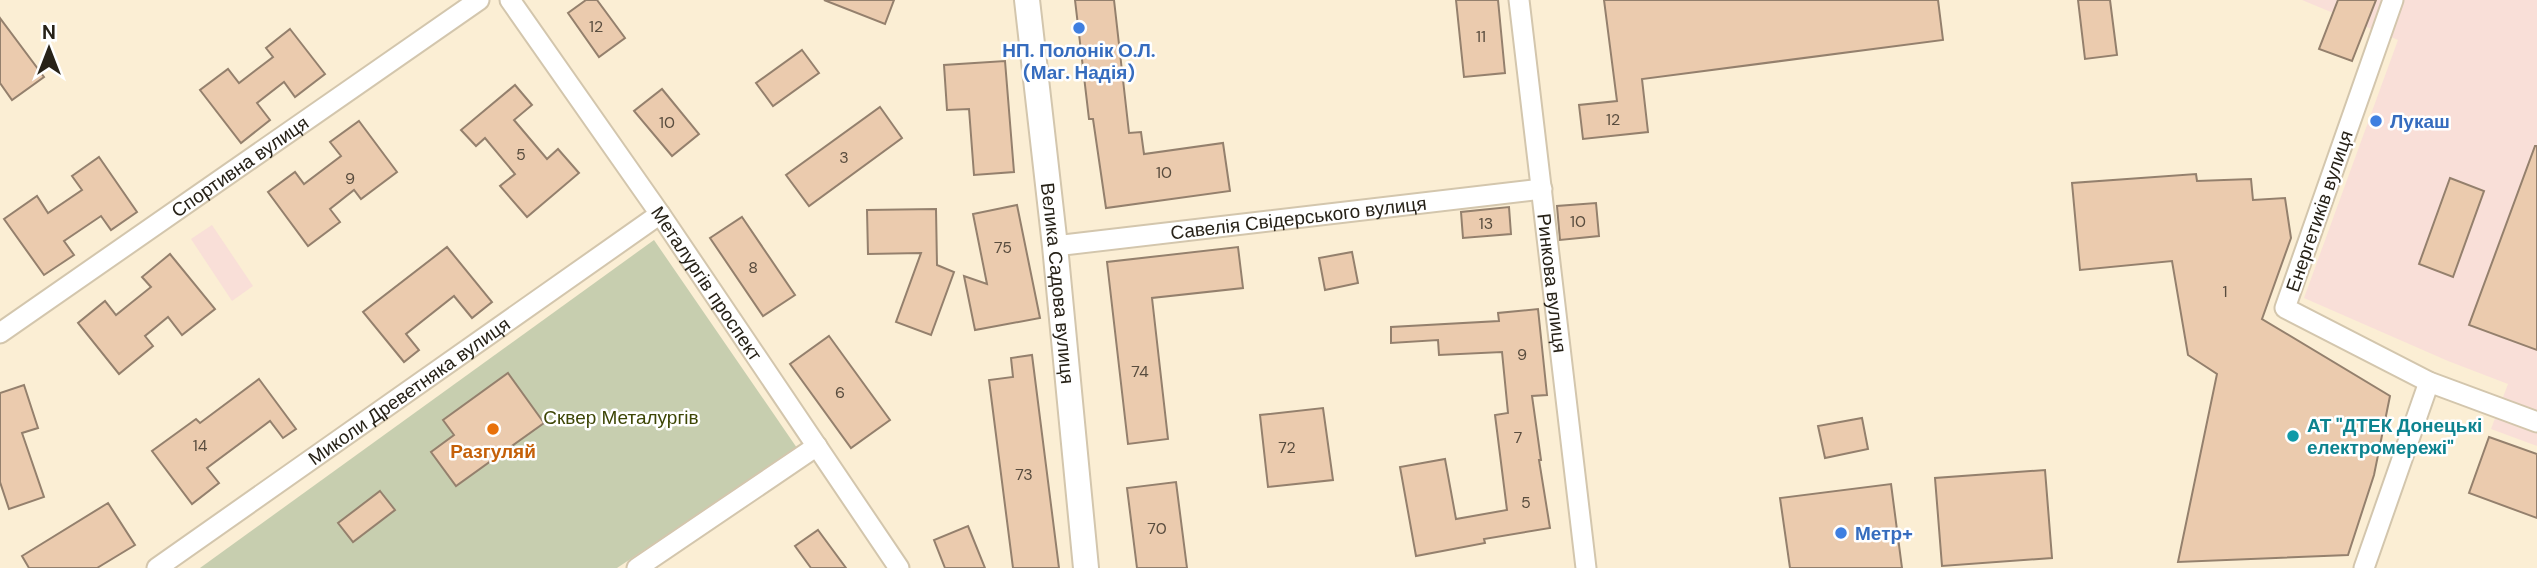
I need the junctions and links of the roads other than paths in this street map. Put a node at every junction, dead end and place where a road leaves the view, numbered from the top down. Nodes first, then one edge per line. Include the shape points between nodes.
1 (479, 0) edge
2 (510, 0) edge
3 (1027, 0) edge
4 (1520, 0) edge
5 (2393, 0) edge
6 (1542, 189) junction
7 (660, 214) junction
8 (1055, 246) junction
9 (0, 333) edge
10 (2430, 382) junction
11 (2537, 422) edge
12 (817, 446) junction
13 (157, 568) edge
14 (637, 568) edge
15 (899, 568) edge
16 (1086, 568) edge
17 (1586, 568) edge
18 (2364, 568) edge

1 - 9 street, Спортивна вулиця
2 - 7 street, Металургів проспект
3 - 8 street, Велика Садова вулиця
4 - 6 street, Ринкова вулиця
5 - 10 street, Енергетиків вулиця via 2285,308
6 - 8 street, Савелія Свідерського вулиця
6 - 17 street, Ринкова вулиця
7 - 12 street, Металургів проспект
7 - 13 street, Миколи Древетняка вулиця
8 - 16 street, Велика Садова вулиця
10 - 11 street
10 - 18 street
12 - 14 street
12 - 15 street, Металургів проспект

